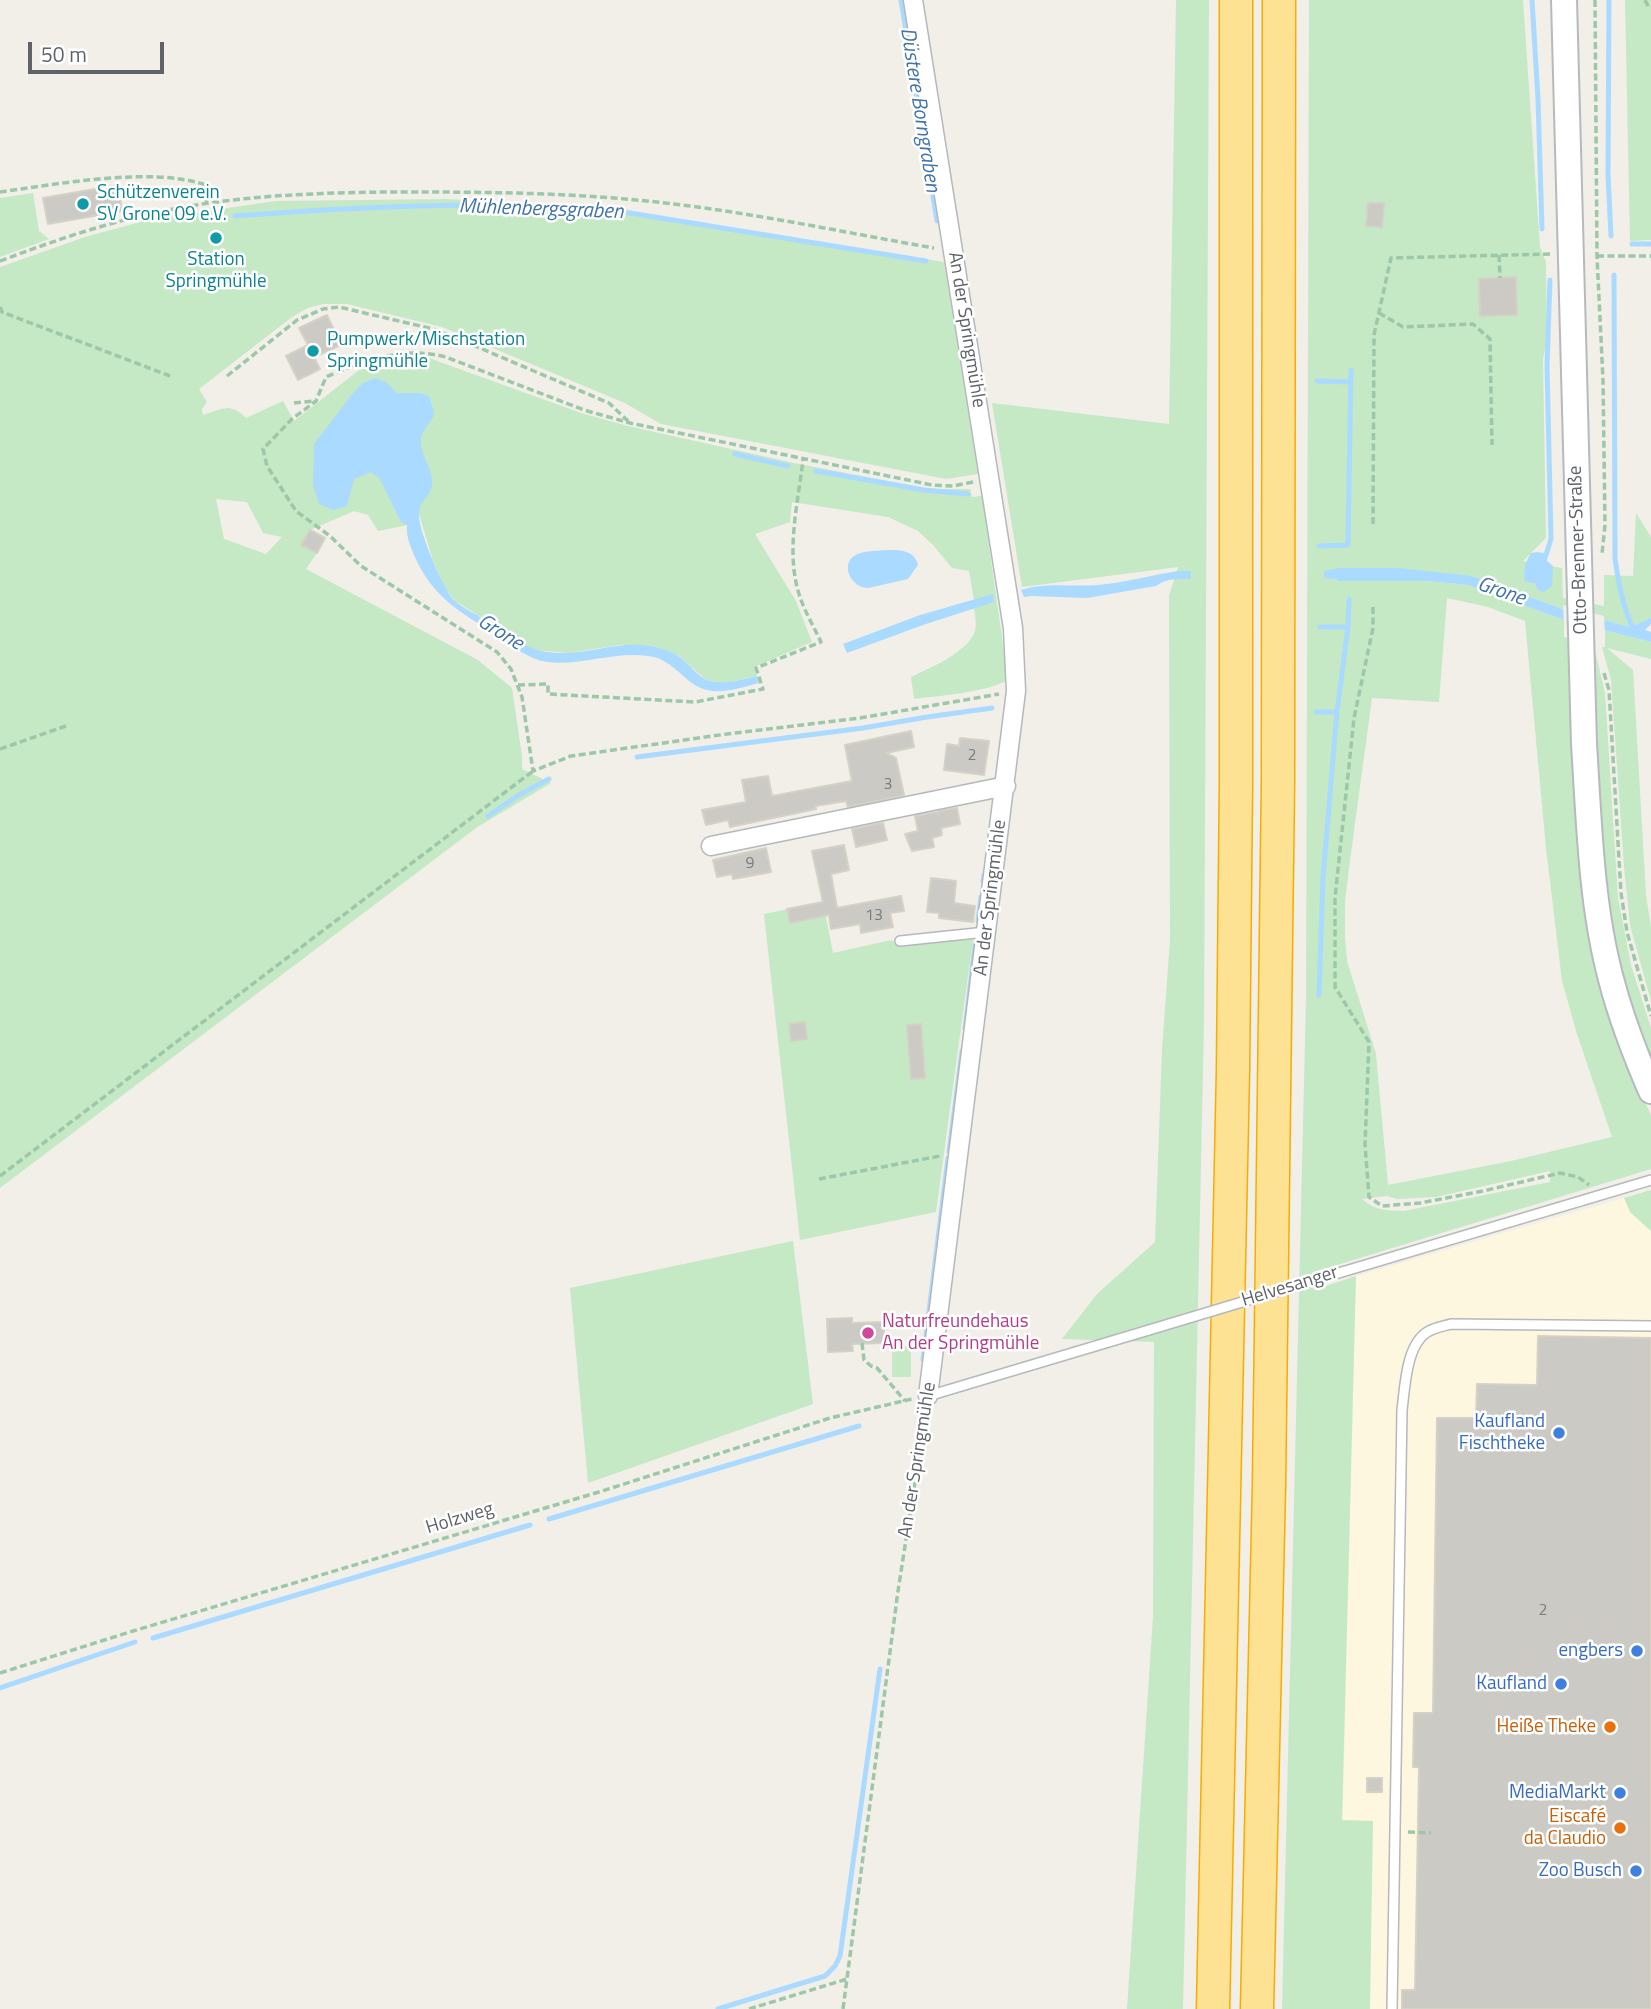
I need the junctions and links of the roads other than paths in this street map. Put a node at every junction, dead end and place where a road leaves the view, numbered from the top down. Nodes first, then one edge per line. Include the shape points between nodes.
1 (913, 0) edge
2 (1236, 0) edge
3 (1279, 0) edge
4 (1564, 0) edge
5 (1006, 786) junction
6 (710, 846) dead end
7 (986, 932) junction
8 (900, 941) dead end
9 (1651, 1091) edge
10 (1651, 1180) edge
11 (1651, 1326) edge
12 (928, 1396) joint
13 (1213, 2009) edge
14 (1256, 2009) edge
15 (1392, 2009) edge

1 - 5 street, An der Springmühle via 1013,628 1016,691
2 - 13 highway via 1234,1030
3 - 14 highway via 1278,781 1269,1486
4 - 9 main road, Otto-Brenner-Straße via 1584,744 1591,850 1614,989
5 - 6 street, An der Springmühle
5 - 7 street, An der Springmühle
7 - 8 lane
7 - 12 street, An der Springmühle
10 - 12 lane, Helvesanger, bridge
11 - 15 lane via 1451,1324 1426,1332 1410,1357 1402,1410

